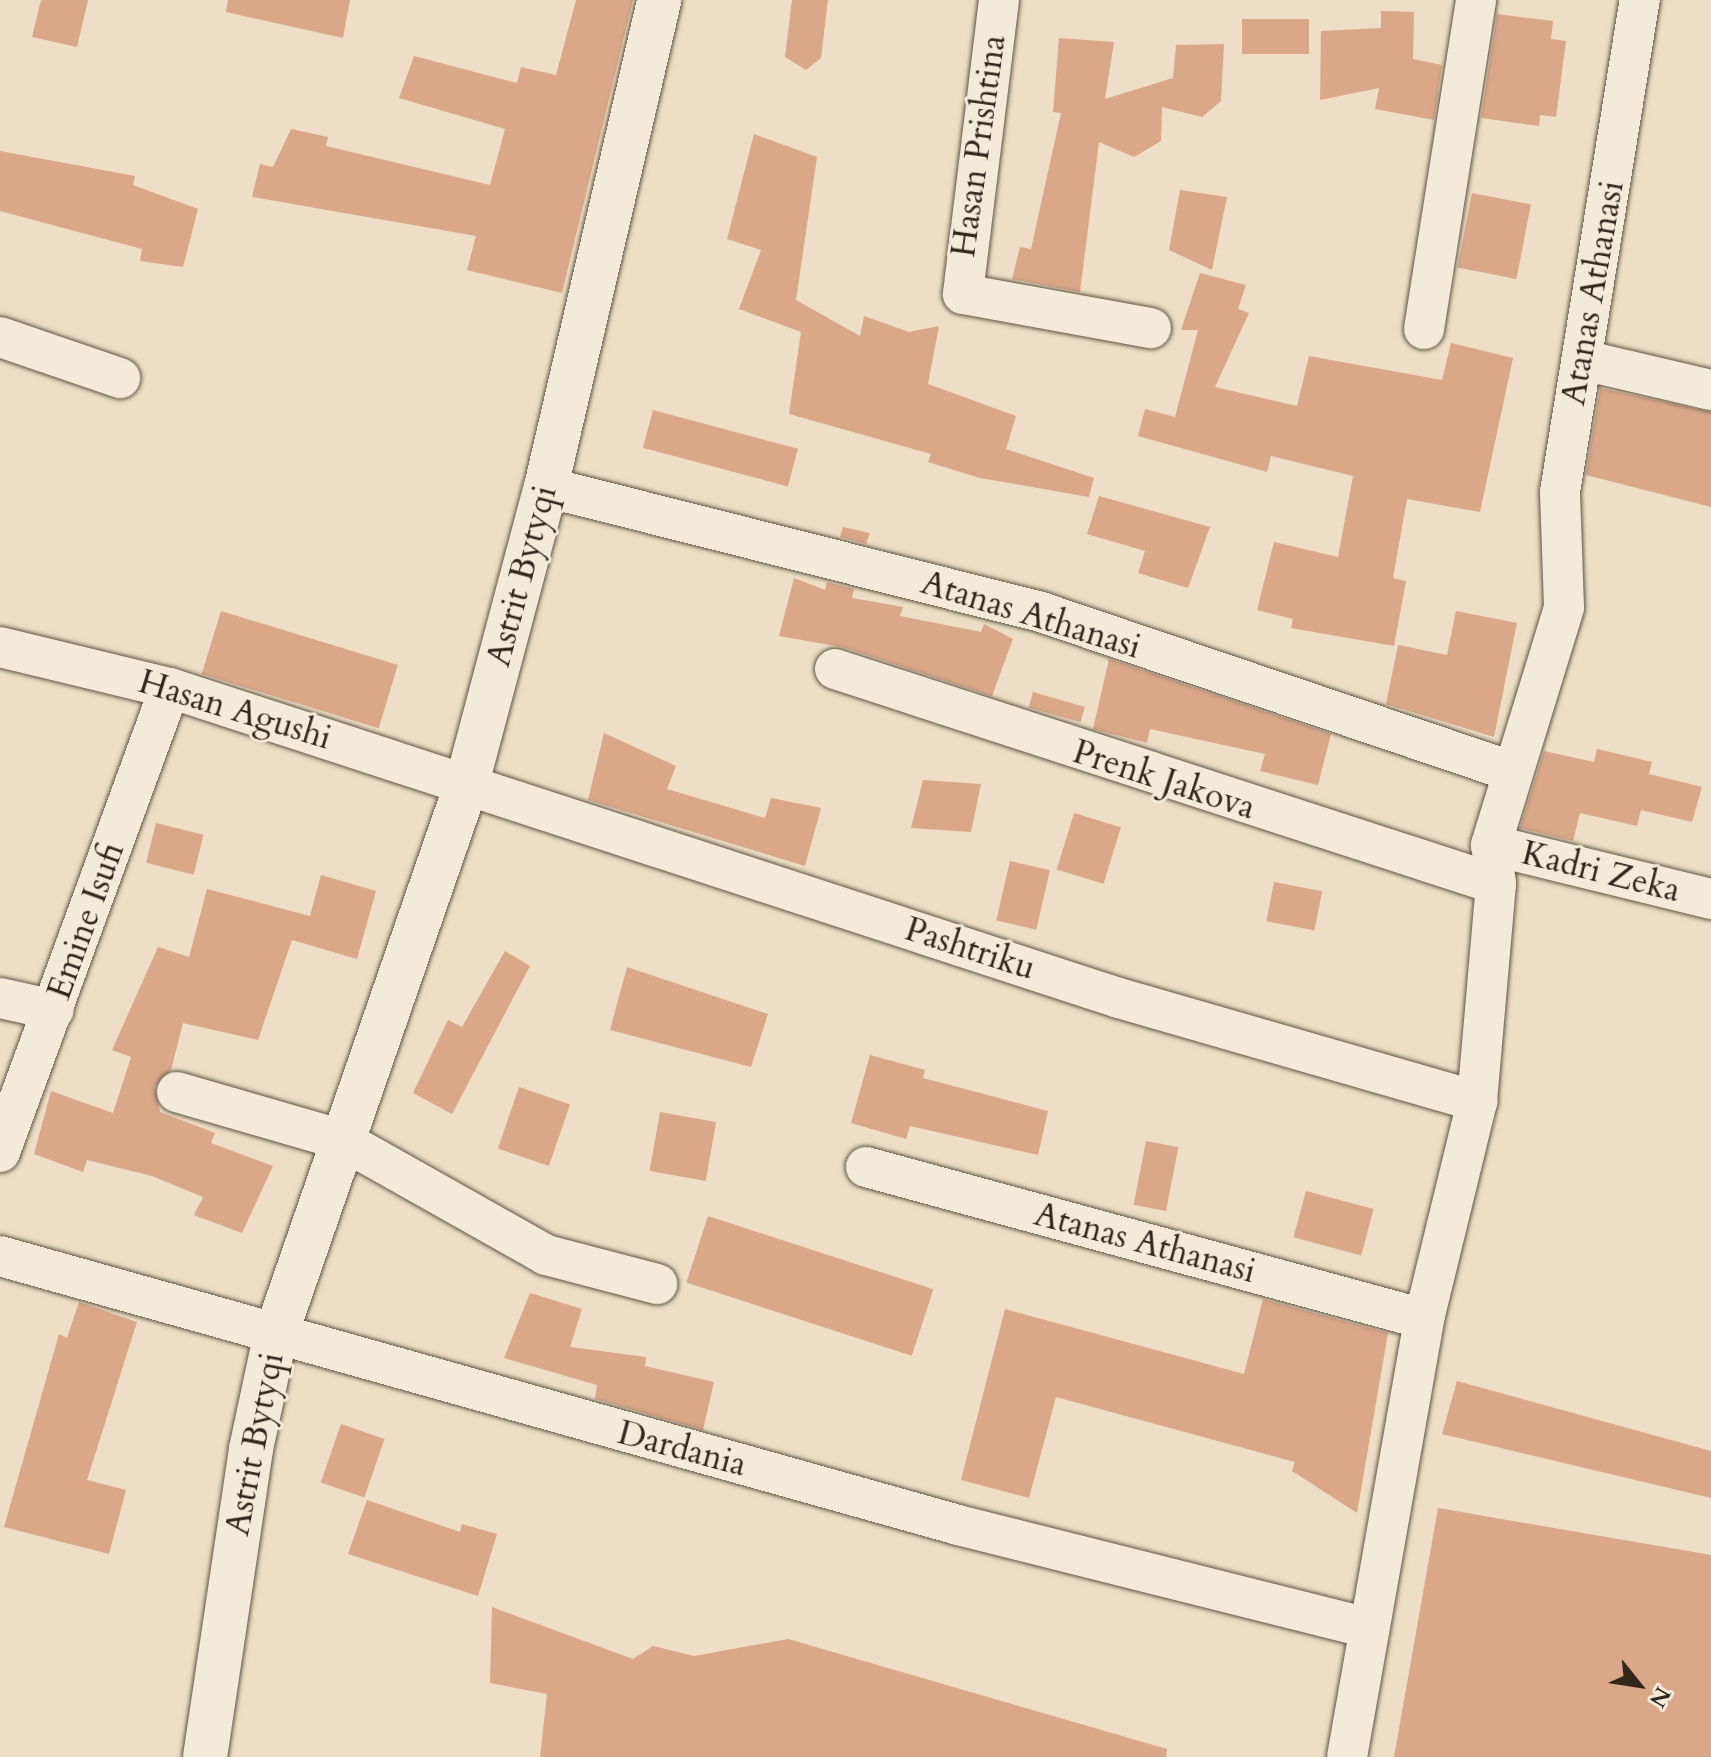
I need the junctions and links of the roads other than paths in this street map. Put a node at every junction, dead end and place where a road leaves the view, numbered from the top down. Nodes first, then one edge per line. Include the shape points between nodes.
1 (659, 0) edge
2 (999, 0) edge
3 (1476, 0) edge
4 (1640, 0) edge
5 (1151, 328) dead end
6 (1424, 329) dead end
7 (0, 337) edge
8 (1583, 360) junction
9 (120, 378) dead end
10 (1711, 390) edge
11 (546, 487) junction
12 (0, 647) edge
13 (835, 669) dead end
14 (170, 688) junction
15 (1509, 770) junction
16 (467, 783) junction
17 (1491, 845) junction
18 (1496, 884) junction
19 (1711, 899) edge
20 (0, 998) edge
21 (54, 1010) junction
22 (177, 1092) dead end
23 (1477, 1101) junction
24 (342, 1140) junction
25 (0, 1152) edge
26 (866, 1167) dead end
27 (0, 1256) edge
28 (657, 1284) dead end
29 (1424, 1319) junction
30 (275, 1337) junction
31 (1367, 1628) junction
32 (205, 1757) edge
33 (1347, 1757) edge

1 - 11 street, Astrit Bytyqi
2 - 5 street, Hasan Prishtina via 963,294
3 - 6 street
4 - 8 street, Atanas Athanasi
7 - 9 street
8 - 10 street
8 - 15 street, Atanas Athanasi via 1560,492 1564,607
11 - 15 street, Atanas Athanasi via 1041,612
11 - 16 street, Astrit Bytyqi
12 - 14 street, Hasan Agushi
13 - 18 street, Prenk Jakova
14 - 16 street, Hasan Agushi
14 - 21 street, Emine Isufi
15 - 17 street, Atanas Athanasi
16 - 23 street, Pashtriku via 1119,998
16 - 24 street, Astrit Bytyqi
17 - 18 street, Atanas Athanasi
17 - 19 street, Kadri Zeka
18 - 23 street, Atanas Athanasi
20 - 21 street
21 - 25 street, Emine Isufi
22 - 24 street
23 - 29 street, Atanas Athanasi
24 - 28 street via 546,1255
24 - 30 street, Astrit Bytyqi
26 - 29 street, Atanas Athanasi
27 - 30 street, Dardania
29 - 31 street, Atanas Athanasi
30 - 31 street, Dardania
30 - 32 street, Astrit Bytyqi via 251,1449
31 - 33 street, Atanas Athanasi

